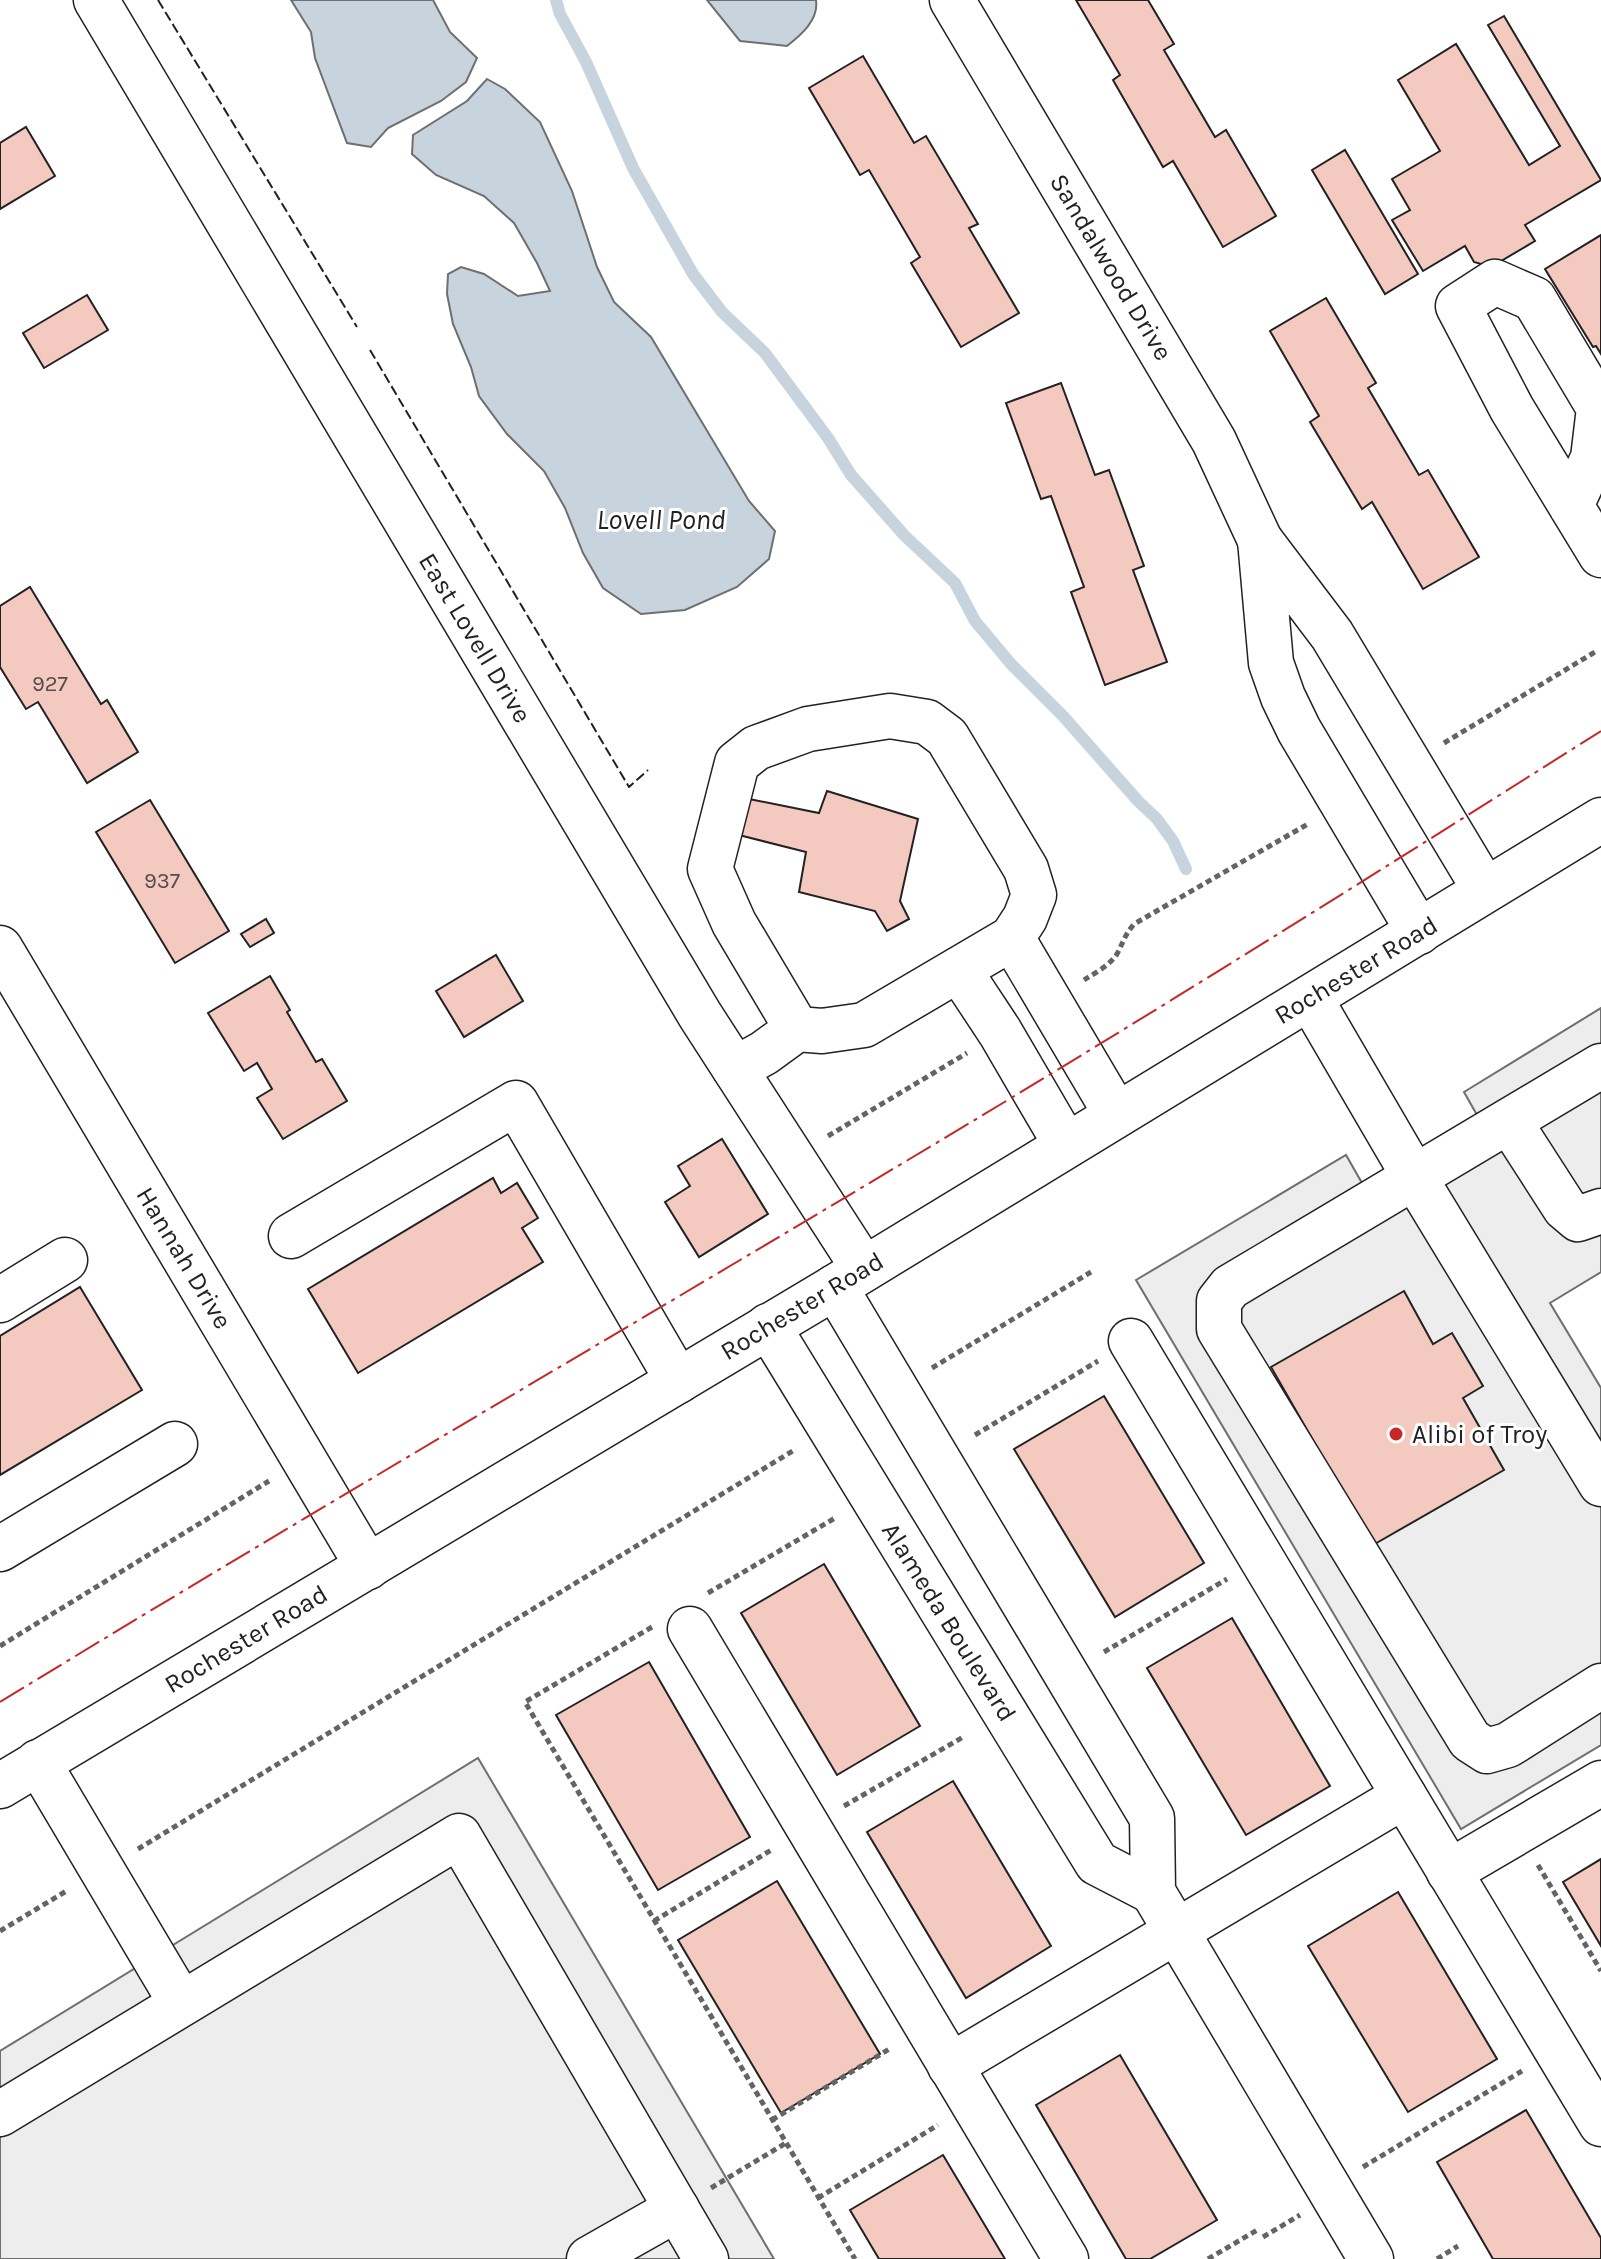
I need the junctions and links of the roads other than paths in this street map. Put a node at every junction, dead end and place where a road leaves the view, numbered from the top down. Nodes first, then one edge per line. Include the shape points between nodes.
1 (96, 0) edge
2 (952, 0) edge
3 (1571, 506) dead end
4 (1260, 540) junction
5 (1601, 555) edge
6 (1601, 820) edge
7 (1485, 890) junction
8 (1419, 932) junction
9 (1012, 938) junction
10 (0, 948) edge
11 (959, 970) junction
12 (1310, 998) junction
13 (797, 1029) junction
14 (1601, 1066) edge
15 (735, 1069) junction
16 (1116, 1114) junction
17 (1509, 1121) junction
18 (1066, 1145) junction
19 (1415, 1178) junction
20 (1601, 1211) edge
21 (291, 1236) dead end
22 (65, 1260) dead end
23 (849, 1278) junction
24 (0, 1300) edge
25 (768, 1326) junction
26 (1131, 1341) road end
27 (678, 1381) junction
28 (175, 1444) dead end
29 (1601, 1484) edge
30 (0, 1549) edge
31 (368, 1567) junction
32 (682, 1617) road end
33 (1601, 1686) edge
34 (12, 1773) edge
35 (1601, 1783) edge
36 (1404, 1796) junction
37 (1449, 1872) junction
38 (1153, 1892) junction
39 (1175, 1931) junction
40 (181, 2003) junction
41 (950, 2066) junction
42 (0, 2114) edge
43 (1601, 2124) edge
44 (689, 2202) junction
45 (589, 2259) edge
46 (706, 2259) edge
47 (1066, 2259) edge
48 (1371, 2259) edge

1 - 15 street, East Lovell Drive
2 - 4 street, Sandalwood Drive via 1214,441
3 - 5 street
4 - 7 street, Sandalwood Drive via 1332,635
4 - 8 street, Sandalwood Drive via 1271,663 1283,697
6 - 7 street, Rochester Road
7 - 8 street, Rochester Road
8 - 12 street, Rochester Road
9 - 11 street
9 - 13 street via 1034,895 1026,869 947,737 927,722 890,716 808,729 756,748 737,763 710,869 734,923
9 - 16 street
10 - 31 street, Hannah Drive
11 - 13 street via 864,1025
11 - 18 street
12 - 16 street, Rochester Road
12 - 19 street
13 - 15 street
14 - 17 street
15 - 23 street, East Lovell Drive
16 - 18 street, Rochester Road
17 - 19 street
17 - 20 street via 1565,1208 1578,1219
18 - 23 street, Rochester Road
19 - 29 street
19 - 33 street via 1230,1287 1219,1301 1219,1329 1470,1740 1487,1751 1508,1745
21 - 27 street via 516,1103
22 - 24 street
23 - 25 street, Rochester Road
23 - 38 street via 1152,1818
25 - 27 street, Rochester Road
25 - 38 street, Alameda Boulevard via 1097,1863
26 - 36 street
27 - 31 street, Rochester Road
28 - 30 street
31 - 34 street, Rochester Road
32 - 41 street
34 - 40 street
35 - 37 street
36 - 37 street
36 - 39 street
37 - 43 street
38 - 39 street
39 - 41 street
39 - 48 street
40 - 42 street
40 - 44 street via 459,1836
41 - 47 street
44 - 45 street
44 - 46 street

